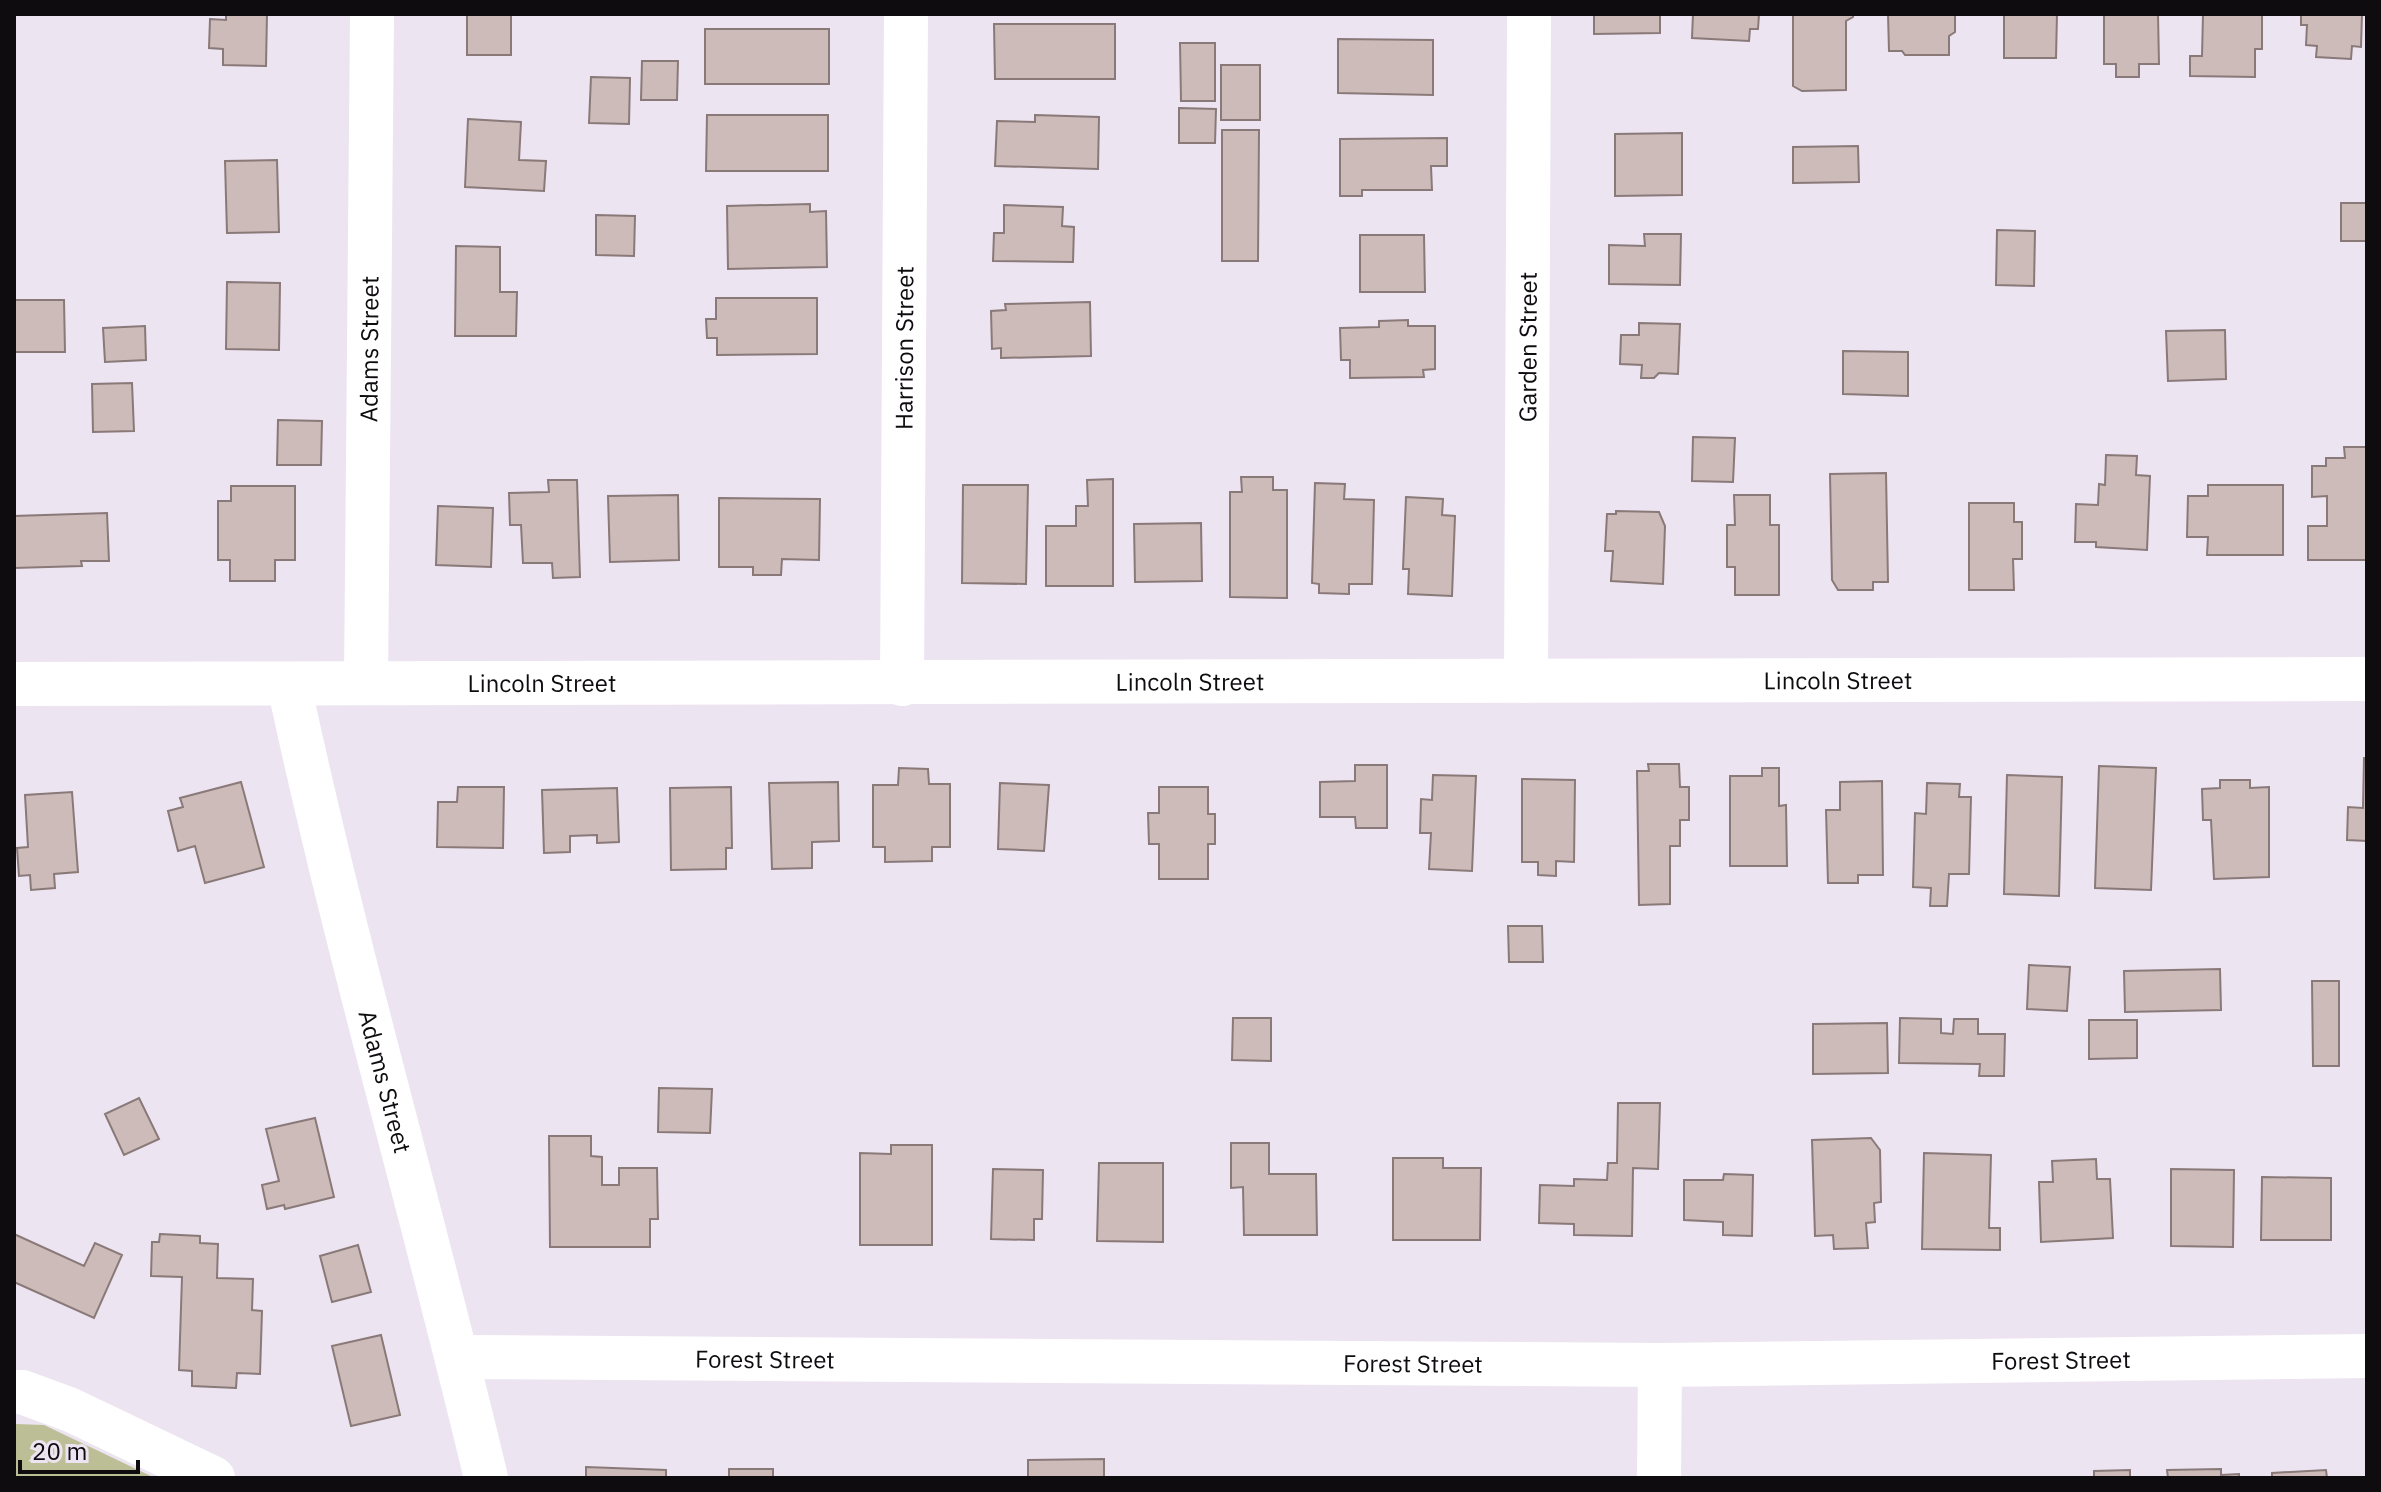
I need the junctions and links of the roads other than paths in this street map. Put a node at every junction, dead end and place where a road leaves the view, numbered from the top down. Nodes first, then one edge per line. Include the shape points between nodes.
1 (372, 14) edge
2 (906, 14) edge
3 (1529, 14) edge
4 (2367, 679) edge
5 (1526, 681) junction
6 (366, 683) junction
7 (14, 684) edge
8 (902, 684) junction
9 (289, 685) junction
10 (2367, 1356) edge
11 (457, 1357) junction
12 (1660, 1365) junction
13 (14, 1392) edge
14 (213, 1478) edge
15 (486, 1478) edge
16 (1659, 1478) edge

1 - 6 street, Adams Street
2 - 8 street, Harrison Street
3 - 5 street, Garden Street
4 - 5 street, Lincoln Street
5 - 8 street, Lincoln Street
6 - 8 street, Lincoln Street
6 - 9 street, Lincoln Street
7 - 9 street, Lincoln Street
9 - 11 street, Adams Street via 320,830
10 - 12 street, Forest Street
11 - 12 street, Forest Street
11 - 15 street, Adams Street
12 - 16 street
13 - 14 street via 71,1410

